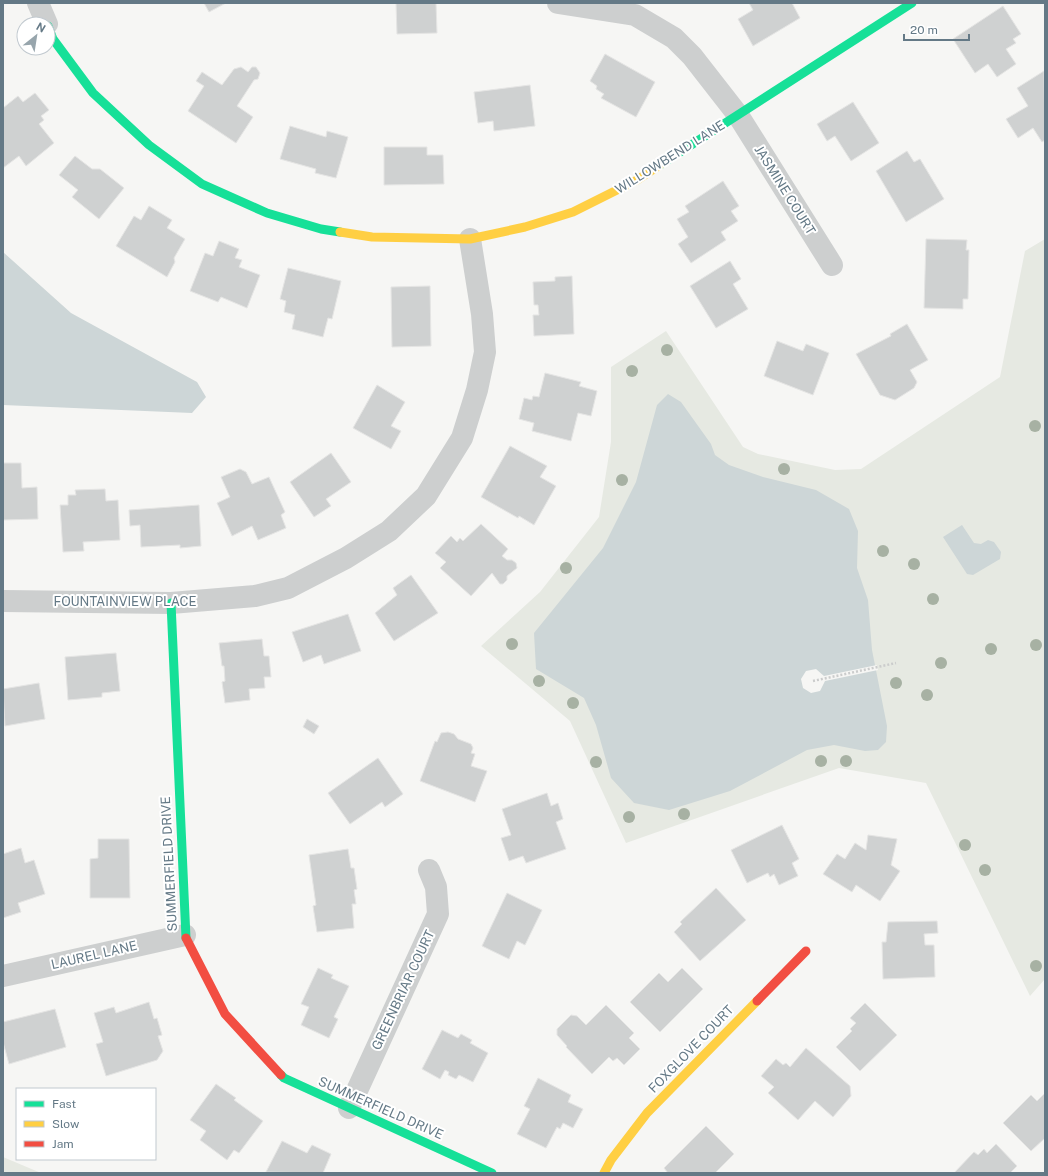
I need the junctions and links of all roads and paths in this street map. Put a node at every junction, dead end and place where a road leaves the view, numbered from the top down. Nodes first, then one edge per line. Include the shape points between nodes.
1 (38, 3) edge
2 (558, 3) edge
3 (912, 3) edge
4 (44, 16) edge
5 (56, 43) edge
6 (738, 115) junction
7 (470, 239) junction
8 (832, 265) dead end
9 (3, 601) edge
10 (170, 603) junction
11 (896, 663) dead end
12 (813, 681) dead end
13 (429, 870) dead end
14 (185, 935) junction
15 (806, 951) dead end
16 (3, 976) edge
17 (349, 1108) junction
18 (492, 1173) edge
19 (604, 1173) edge

1 - 4 street, WILLOWBEND LANE
2 - 6 street, JASMINE COURT via 636,15 674,38 692,56
3 - 6 street, WILLOWBEND LANE
5 - 7 street, WILLOWBEND LANE via 93,93 149,145 202,184 267,214 321,229 372,237
6 - 7 street, WILLOWBEND LANE via 637,180 573,212 525,227
6 - 8 street, JASMINE COURT
7 - 10 street, FOUNTAINVIEW PLACE via 482,314 485,352 477,390 462,438 426,496 389,531 346,558 288,588 254,596
9 - 10 street, FOUNTAINVIEW PLACE
10 - 14 street, SUMMERFIELD DRIVE
11 - 12 path
13 - 17 street, GREENBRIAR COURT via 436,886 438,914
14 - 16 street, LAUREL LANE
14 - 17 street, SUMMERFIELD DRIVE via 225,1014 284,1078
15 - 19 street, FOXGLOVE COURT via 647,1113
17 - 18 street, SUMMERFIELD DRIVE

